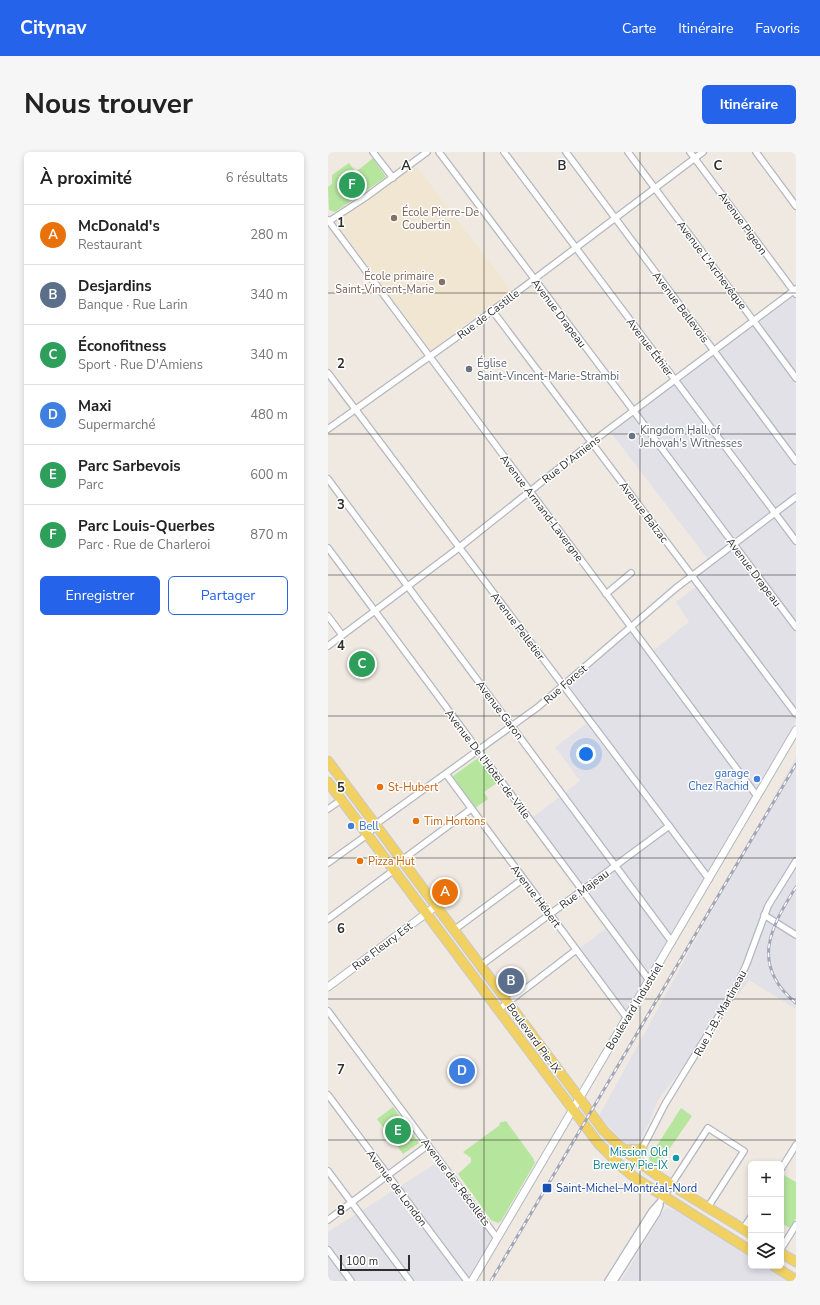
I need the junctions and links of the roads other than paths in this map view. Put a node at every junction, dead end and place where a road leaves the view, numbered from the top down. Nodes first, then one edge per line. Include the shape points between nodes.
1 (373, 152) edge
2 (427, 152) edge
3 (439, 152) edge
4 (504, 152) edge
5 (566, 152) edge
6 (628, 152) edge
7 (690, 152) edge
8 (703, 152) edge
9 (756, 152) edge
10 (695, 158) junction
11 (393, 178) junction
12 (655, 188) junction
13 (796, 206) edge
14 (615, 218) junction
15 (328, 221) edge
16 (576, 247) junction
17 (534, 279) junction
18 (795, 292) edge
19 (492, 310) junction
20 (754, 321) junction
21 (714, 351) junction
22 (430, 356) junction
23 (328, 373) edge
24 (796, 378) edge
25 (675, 380) junction
26 (355, 409) junction
27 (634, 411) junction
28 (328, 429) edge
29 (592, 442) junction
30 (796, 462) edge
31 (328, 479) edge
32 (530, 492) junction
33 (796, 497) edge
34 (775, 513) junction
35 (796, 541) edge
36 (734, 544) junction
37 (459, 547) junction
38 (328, 548) edge
39 (631, 573) dead end
40 (692, 576) junction
41 (408, 586) junction
42 (606, 594) junction
43 (375, 611) junction
44 (328, 616) edge
45 (631, 627) junction
46 (796, 627) edge
47 (342, 635) junction
48 (328, 646) edge
49 (563, 685) junction
50 (796, 714) edge
51 (512, 727) junction
52 (796, 730) edge
53 (478, 750) junction
54 (328, 761) edge
55 (446, 774) junction
56 (328, 782) edge
57 (757, 796) junction
58 (341, 800) junction
59 (328, 809) edge
60 (471, 809) junction
61 (376, 825) junction
62 (669, 826) junction
63 (367, 835) junction
64 (402, 860) junction
65 (796, 861) edge
66 (328, 863) edge
67 (615, 866) junction
68 (394, 870) junction
69 (523, 879) junction
70 (709, 879) junction
71 (582, 890) junction
72 (436, 906) junction
73 (426, 914) junction
74 (549, 914) junction
75 (764, 915) junction
76 (328, 919) edge
77 (454, 930) junction
78 (796, 934) edge
79 (672, 942) junction
80 (576, 950) junction
81 (480, 966) junction
82 (649, 980) junction
83 (328, 986) edge
84 (507, 1001) junction
85 (498, 1010) junction
86 (328, 1011) edge
87 (627, 1018) junction
88 (328, 1095) edge
89 (579, 1099) junction
90 (572, 1110) junction
91 (428, 1145) junction
92 (796, 1145) edge
93 (642, 1149) junction
94 (624, 1150) junction
95 (638, 1162) junction
96 (784, 1164) edge
97 (328, 1171) edge
98 (388, 1175) junction
99 (672, 1185) junction
100 (662, 1200) junction
101 (352, 1202) junction
102 (708, 1207) junction
103 (328, 1220) edge
104 (796, 1225) edge
105 (747, 1232) edge
106 (497, 1238) junction
107 (784, 1244) edge
108 (328, 1250) edge
109 (748, 1250) edge
110 (784, 1255) edge
111 (796, 1262) edge
112 (779, 1269) edge
113 (796, 1280) edge
114 (351, 1281) edge
115 (410, 1281) edge
116 (467, 1281) edge
117 (472, 1281) edge
118 (608, 1281) edge
119 (614, 1281) edge

1 - 11 street
2 - 11 street
3 - 17 street, Avenue Drapeau
4 - 16 street, Avenue Éthier
5 - 14 street, Avenue Bellevois
6 - 12 street, Avenue L'Archevêque
7 - 10 street, Avenue Pigeon
8 - 10 street, Rue de Castille
9 - 13 street
10 - 12 street, Rue de Castille
10 - 18 street, Avenue Pigeon
11 - 15 street
12 - 14 street, Rue de Castille
12 - 20 street, Avenue L'Archevêque
14 - 16 street, Rue de Castille
14 - 21 street, Avenue Bellevois
15 - 22 street, Avenue Armand-Lavergne
16 - 17 street, Rue de Castille
16 - 25 street, Avenue Éthier
17 - 19 street, Rue de Castille
17 - 27 street, Avenue Drapeau
18 - 20 street, Rue D'Amiens
19 - 22 street, Rue de Castille
19 - 29 street, Avenue Balzac
20 - 21 street, Rue D'Amiens
20 - 24 street, Avenue L'Archevêque
21 - 25 street, Rue D'Amiens
21 - 30 street, Avenue Bellevois
22 - 26 street, Rue de Castille
22 - 32 street, Avenue Armand-Lavergne
23 - 26 street, Avenue Pelletier
25 - 27 street, Rue D'Amiens
25 - 34 street, Avenue Éthier
26 - 28 street, Rue de Castille
26 - 37 street, Avenue Pelletier
27 - 29 street, Rue D'Amiens
27 - 36 street, Avenue Drapeau
29 - 32 street, Rue D'Amiens
29 - 40 street, Avenue Balzac
31 - 41 street, Avenue Garon
32 - 37 street, Rue D'Amiens
32 - 42 street, Avenue Armand-Lavergne
33 - 34 street, Rue Forest
34 - 35 street, Avenue Éthier
34 - 36 street, Rue Forest
36 - 40 street, Rue Forest
36 - 46 street, Avenue Drapeau
37 - 41 street, Rue D'Amiens
37 - 49 street, Avenue Pelletier
38 - 43 street, Avenue De l'Hotel-de-Ville
39 - 42 street
40 - 45 street, Rue Forest
40 - 50 street, Avenue Balzac
41 - 43 street, Rue D'Amiens
41 - 51 street, Avenue Garon
42 - 45 street, Avenue Armand-Lavergne
43 - 47 street, Rue D'Amiens
43 - 53 street, Avenue De l'Hotel-de-Ville
44 - 47 street
45 - 49 street, Rue Forest
45 - 57 street, Avenue Armand-Lavergne
47 - 48 street, Rue D'Amiens
49 - 51 street, Rue Forest
49 - 62 street, Avenue Pelletier
51 - 53 street, Rue Forest
51 - 67 street, Avenue Garon
52 - 57 street, Boulevard Industriel
53 - 55 street, Rue Forest
53 - 71 street, Avenue De l'Hotel-de-Ville
54 - 61 main road, Boulevard Pie-IX
55 - 60 street, Avenue Hébert
55 - 61 street, Rue Forest
56 - 58 main road, Boulevard Pie-IX
57 - 70 street, Boulevard Industriel
58 - 59 street
58 - 63 main road, Boulevard Pie-IX
60 - 64 street
60 - 69 street, Avenue Hébert
61 - 63 street, Rue Forest
61 - 64 main road, Boulevard Pie-IX
62 - 67 street, Rue Majeau
62 - 70 street, Avenue Pelletier
63 - 66 street, Rue Forest
63 - 68 main road, Boulevard Pie-IX
64 - 72 main road, Boulevard Pie-IX
65 - 75 street, Rue J.-B.-Martineau
67 - 71 street, Rue Majeau
67 - 79 street, Avenue Garon
68 - 73 main road, Boulevard Pie-IX
68 - 76 street
69 - 74 street, Avenue Hébert
69 - 77 street
70 - 79 street, Boulevard Industriel
71 - 74 street, Rue Majeau
71 - 82 street, Avenue De l'Hotel-de-Ville
72 - 73 street, Rue Fleury Est
72 - 77 main road, Boulevard Pie-IX
73 - 83 street, Rue Fleury Est
73 - 85 main road, Boulevard Pie-IX
74 - 80 street, Avenue Hébert
74 - 81 street, Rue Majeau
75 - 78 street
75 - 93 street, Rue J.-B.-Martineau via 736,988 665,1104
77 - 81 main road, Boulevard Pie-IX
79 - 82 street, Boulevard Industriel
80 - 84 street
80 - 87 street, Avenue Hébert
81 - 84 main road, Boulevard Pie-IX
82 - 87 street, Boulevard Industriel
84 - 85 street
84 - 89 main road, Boulevard Pie-IX
85 - 90 main road, Boulevard Pie-IX
86 - 91 street, Avenue des Récollets
87 - 89 street, Boulevard Industriel
88 - 98 street, Avenue de London
89 - 90 street, Boulevard Industriel
89 - 94 main road, Boulevard Pie-IX via 604,1131
90 - 100 main road, Boulevard Pie-IX via 610,1156
90 - 106 street, Boulevard Industriel
91 - 98 street
91 - 106 street, Avenue des Récollets
92 - 96 street
93 - 94 main road
93 - 95 street, Rue J.-B.-Martineau
94 - 95 main road, Boulevard Pie-IX
95 - 99 main road, Boulevard Pie-IX
97 - 101 street
98 - 101 street
98 - 116 street, Avenue de London
99 - 100 street
99 - 102 main road, Boulevard Pie-IX
99 - 102 street via 708,1128 744,1151
100 - 109 main road, Boulevard Pie-IX
100 - 118 street via 652,1211
100 - 119 street via 657,1213
101 - 103 street
101 - 115 street
102 - 105 main road, Boulevard Pie-IX
104 - 107 street
106 - 117 street, Boulevard Industriel
108 - 114 street
110 - 111 main road
112 - 113 main road

